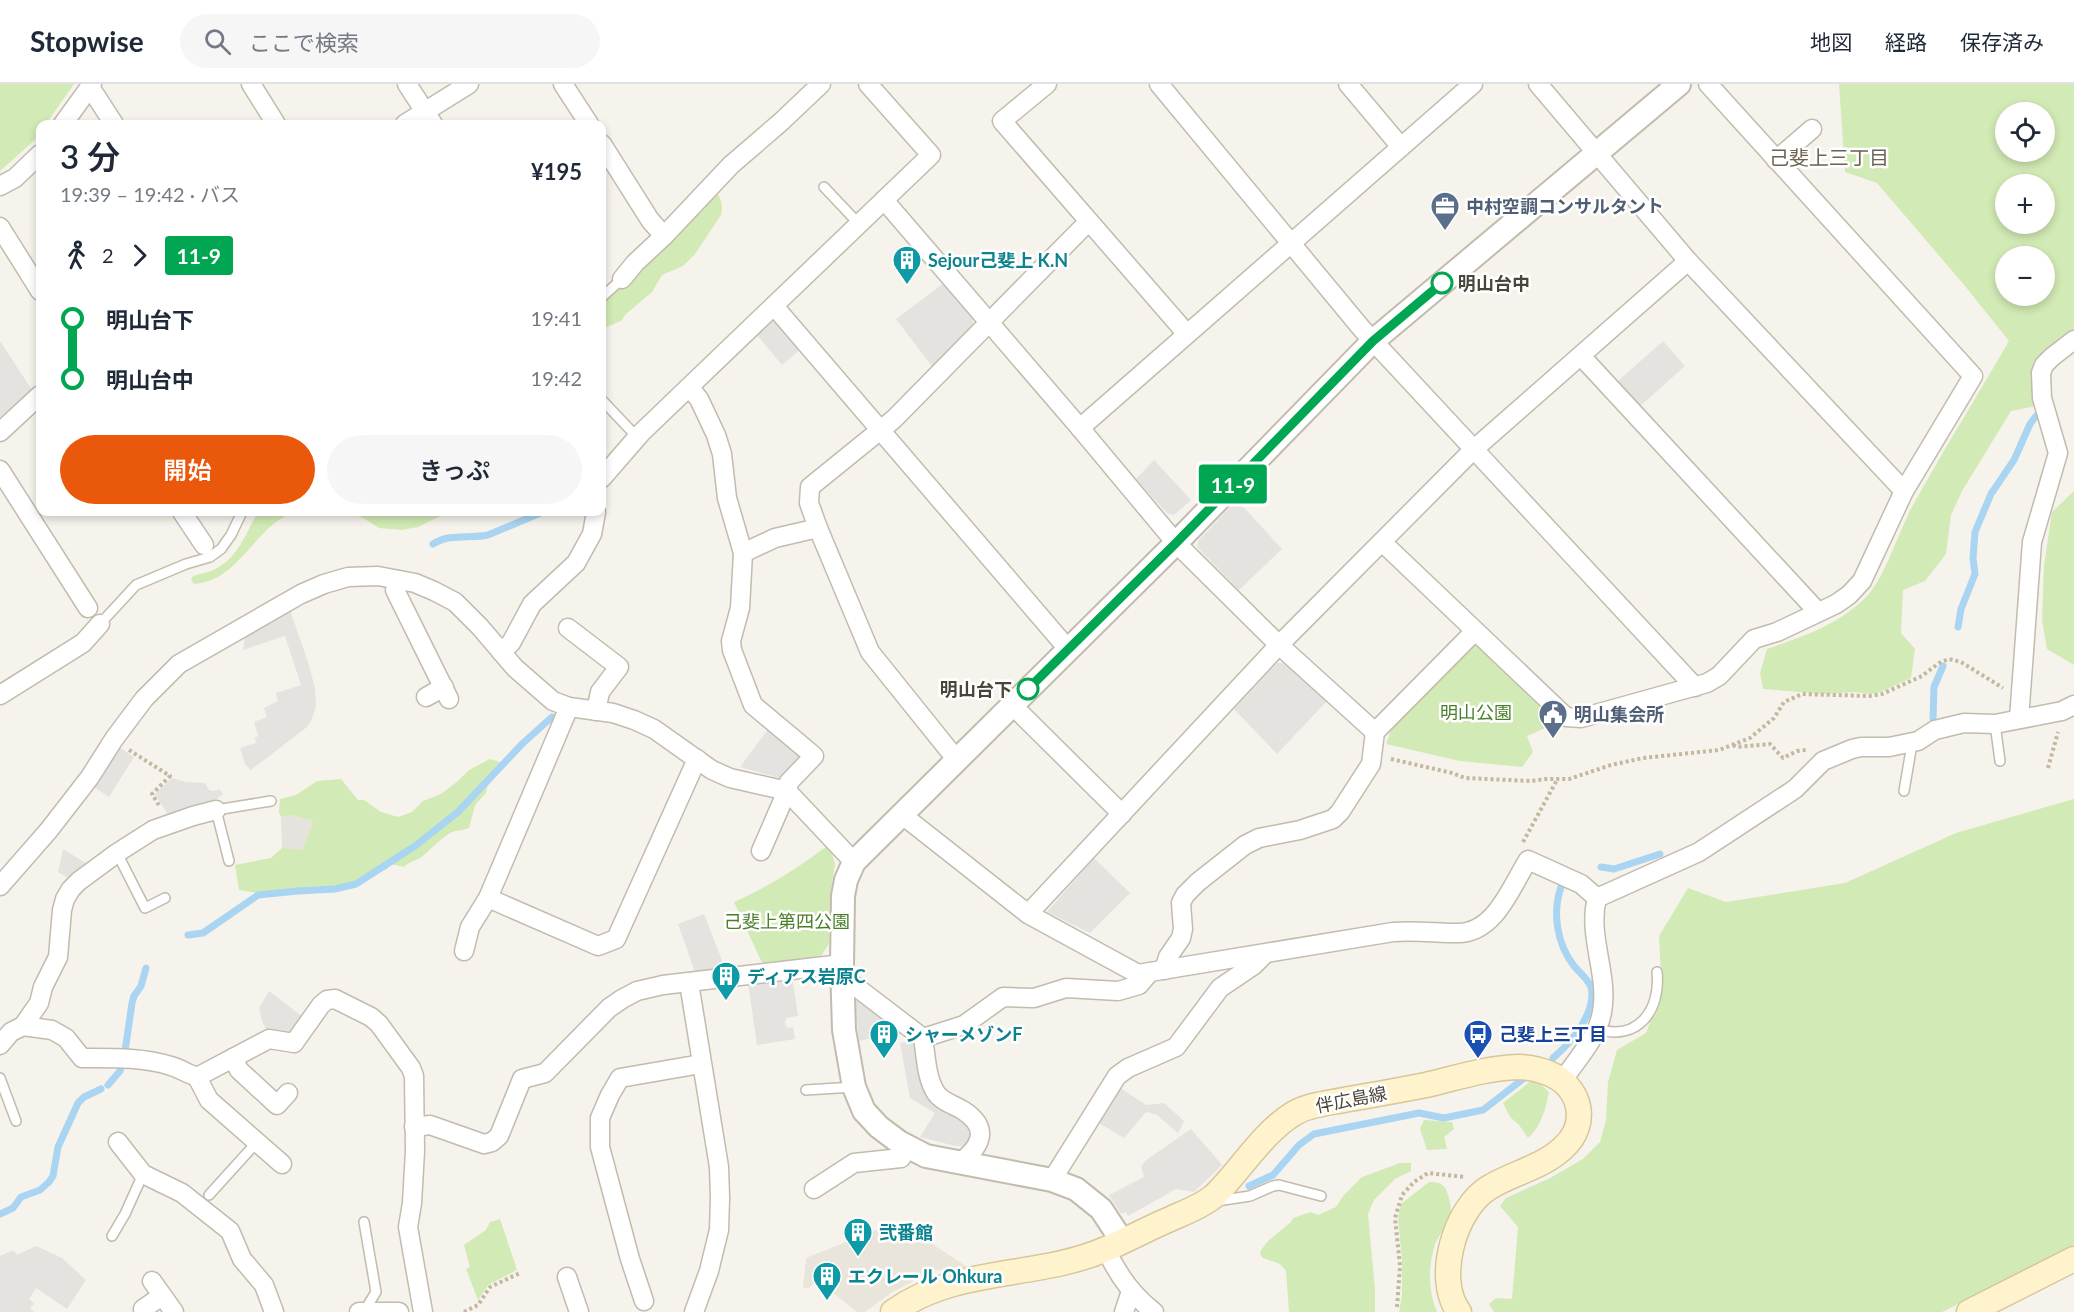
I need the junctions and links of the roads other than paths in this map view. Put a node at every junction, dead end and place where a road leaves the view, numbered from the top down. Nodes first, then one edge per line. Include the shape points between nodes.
1 (251, 84) edge
2 (407, 84) edge
3 (469, 84) edge
4 (563, 84) edge
5 (821, 84) edge
6 (868, 84) edge
7 (1047, 84) edge
8 (1159, 84) edge
9 (1348, 84) edge
10 (1473, 84) edge
11 (1538, 84) edge
12 (1678, 84) edge
13 (1708, 84) edge
14 (91, 85) edge
15 (429, 118) edge
16 (66, 120) edge
17 (112, 120) edge
18 (274, 120) edge
19 (586, 120) edge
20 (1812, 129) dead end
21 (1401, 147) junction
22 (606, 150) edge
23 (1595, 154) junction
24 (36, 158) edge
25 (1776, 160) junction
26 (0, 186) edge
27 (824, 187) dead end
28 (884, 200) junction
29 (1088, 222) junction
30 (859, 224) junction
31 (0, 227) edge
32 (664, 236) junction
33 (1291, 244) junction
34 (1688, 261) junction
35 (622, 279) joint
36 (36, 285) edge
37 (606, 293) edge
38 (774, 306) junction
39 (989, 324) junction
40 (1187, 334) junction
41 (2074, 340) edge
42 (1373, 341) junction
43 (1581, 356) junction
44 (689, 387) junction
45 (36, 400) edge
46 (606, 404) edge
47 (1080, 428) junction
48 (880, 431) junction
49 (0, 432) edge
50 (637, 438) junction
51 (1473, 450) junction
52 (0, 470) edge
53 (606, 473) edge
54 (1904, 491) junction
55 (185, 516) edge
56 (240, 516) edge
57 (595, 516) edge
58 (818, 528) junction
59 (1382, 542) junction
60 (1176, 543) junction
61 (204, 545) dead end
62 (742, 553) junction
63 (398, 579) junction
64 (88, 608) dead end
65 (1818, 612) junction
66 (100, 624) joint
67 (568, 628) dead end
68 (1476, 631) junction
69 (1279, 645) junction
70 (1068, 649) junction
71 (501, 652) junction
72 (1695, 687) junction
73 (0, 695) edge
74 (426, 697) dead end
75 (1011, 705) junction
76 (569, 707) junction
77 (2068, 708) edge
78 (597, 711) junction
79 (2019, 719) junction
80 (1995, 724) junction
81 (1375, 732) junction
82 (1910, 743) junction
83 (697, 759) junction
84 (956, 759) junction
85 (2000, 761) dead end
86 (787, 791) junction
87 (1904, 791) dead end
88 (271, 801) dead end
89 (216, 810) junction
90 (901, 814) junction
91 (1122, 814) junction
92 (761, 851) dead end
93 (117, 853) junction
94 (229, 861) dead end
95 (854, 862) junction
96 (0, 886) edge
97 (165, 898) dead end
98 (488, 898) junction
99 (1597, 898) junction
100 (1028, 914) junction
101 (464, 951) dead end
102 (1265, 954) junction
103 (1157, 971) junction
104 (1657, 972) dead end
105 (842, 974) junction
106 (688, 983) junction
107 (23, 1026) junction
108 (1597, 1029) junction
109 (923, 1038) junction
110 (0, 1045) edge
111 (233, 1058) junction
112 (701, 1064) junction
113 (197, 1077) junction
114 (0, 1078) edge
115 (1563, 1080) junction
116 (854, 1087) junction
117 (806, 1090) dead end
118 (288, 1093) dead end
119 (16, 1121) dead end
120 (414, 1127) junction
121 (118, 1142) dead end
122 (256, 1142) junction
123 (908, 1148) junction
124 (959, 1163) junction
125 (282, 1164) dead end
126 (143, 1174) junction
127 (1052, 1180) junction
128 (814, 1189) dead end
129 (209, 1195) dead end
130 (1321, 1196) dead end
131 (1206, 1203) junction
132 (364, 1222) dead end
133 (112, 1236) dead end
134 (1114, 1245) junction
135 (2074, 1259) edge
136 (567, 1277) dead end
137 (1131, 1291) junction
138 (644, 1301) dead end
139 (143, 1309) dead end
140 (174, 1312) edge
141 (274, 1312) edge
142 (365, 1312) edge
143 (399, 1312) edge
144 (423, 1312) edge
145 (579, 1312) edge
146 (694, 1312) edge
147 (893, 1312) edge
148 (1124, 1312) edge
149 (1154, 1312) edge
150 (1459, 1312) edge
151 (1969, 1312) edge

1 - 18 street
2 - 15 street
3 - 15 street
4 - 19 street
5 - 32 street via 731,165
6 - 28 street via 931,156
7 - 29 street via 1002,121
8 - 33 street
9 - 21 street
10 - 21 street
11 - 23 street
12 - 23 street
13 - 25 street
14 - 16 street
14 - 17 street
20 - 25 street
21 - 33 street
22 - 32 street
23 - 34 street
23 - 42 street
24 - 26 street
25 - 54 street via 1973,376
27 - 30 lane
28 - 30 street
28 - 39 street
29 - 39 street
29 - 40 street
30 - 38 street
31 - 36 street
32 - 35 street
33 - 40 street
33 - 42 street
34 - 43 street
34 - 54 street
35 - 37 lane
38 - 44 street
38 - 48 street
39 - 47 street
39 - 48 street
40 - 47 street
41 - 79 street via 2052,357 2041,373 2042,398 2058,453 2032,542
42 - 51 street
42 - 60 street
43 - 51 street
43 - 65 street
44 - 50 street
44 - 62 street via 716,435 726,498
45 - 49 street
46 - 50 lane
47 - 60 street
48 - 58 street via 810,487 809,503
48 - 70 street
50 - 53 street
51 - 59 street
51 - 72 street
52 - 64 street
54 - 65 street via 1862,581 1849,595
55 - 61 street
56 - 66 lane via 221,549 136,585
57 - 71 street via 592,534 576,562 532,604 511,643
58 - 62 street via 776,538
58 - 84 street via 870,652
59 - 68 street
59 - 69 street
60 - 69 street
60 - 70 street
62 - 86 street via 740,609 732,650 753,705 814,756 789,782
63 - 71 street via 455,602
63 - 74 street via 395,590 446,693
63 - 96 street via 348,577 324,584 178,664 156,685 49,830
65 - 72 street via 1754,639 1719,676
66 - 73 street via 83,643
67 - 78 street via 619,667 600,692
68 - 72 street via 1566,717 1581,718
68 - 81 street
69 - 81 street
69 - 91 street
70 - 75 street
71 - 76 street via 553,701
75 - 84 street
75 - 91 street
76 - 78 street
76 - 98 street
77 - 79 street
78 - 83 street via 654,729
79 - 80 street
80 - 82 street via 1964,723 1935,730
80 - 85 lane
81 - 103 street via 1371,764 1333,819 1252,841 1191,888 1181,903 1180,938
82 - 87 lane
82 - 99 street via 1861,747 1823,761 1794,789 1700,852
83 - 86 street via 730,778
83 - 98 street via 616,939 598,946
84 - 90 street
86 - 92 street
86 - 95 street
88 - 89 lane
89 - 93 street via 153,830
89 - 94 lane
90 - 95 street
90 - 100 street
91 - 100 street
93 - 97 lane via 145,908
93 - 107 street via 79,880 65,899 58,957 39,1003
95 - 105 street via 843,896
98 - 101 street via 470,927
99 - 102 street via 1581,884 1528,860 1495,914 1473,932 1393,932
99 - 108 street via 1593,912 1604,1000
100 - 103 street via 1138,974
102 - 103 street
102 - 127 street via 1220,988 1176,1047 1117,1076
103 - 109 street via 1126,990 1066,988 1034,998 1003,998 964,1025
104 - 108 lane via 1657,990 1641,1024 1622,1032
105 - 106 street
105 - 109 street
105 - 116 street via 844,1030
106 - 112 street
106 - 120 street via 637,991 609,1008 545,1073 522,1079 499,1136 492,1142 484,1144 430,1125
107 - 110 street via 11,1032
107 - 113 street via 60,1033 82,1058 124,1058 173,1066
108 - 115 street
109 - 124 street via 935,1091 966,1112 981,1138
111 - 113 street
111 - 118 street via 239,1070 277,1104
111 - 120 street via 269,1040 294,1043 321,1005 335,999 379,1024 411,1068
112 - 138 street via 620,1078 600,1118 600,1146
112 - 146 street via 720,1198 709,1271
113 - 122 street via 208,1100
114 - 119 lane
115 - 131 main road, 伴広島線 via 1539,1070 1517,1067 1297,1111 1282,1121
115 - 150 main road via 1578,1104 1578,1123 1571,1140 1554,1156 1484,1191 1465,1215 1448,1259 1448,1288
116 - 117 lane
116 - 123 street via 858,1101 871,1119
120 - 144 street via 408,1227
121 - 126 street
122 - 125 street
122 - 129 lane
123 - 124 street
123 - 128 street via 901,1158 854,1163
124 - 127 street
126 - 133 lane
126 - 141 street via 182,1193 230,1231 242,1259 264,1285
127 - 134 street via 1076,1189 1101,1209
130 - 131 lane via 1273,1185 1250,1196
131 - 134 main road, 伴広島線
132 - 142 lane via 376,1292
134 - 137 street via 1112,1264
134 - 147 main road, 伴広島線 via 1046,1265 952,1283 906,1302
135 - 151 main road
136 - 145 street
137 - 148 street
137 - 149 street
139 - 140 street via 157,1288
142 - 143 street

